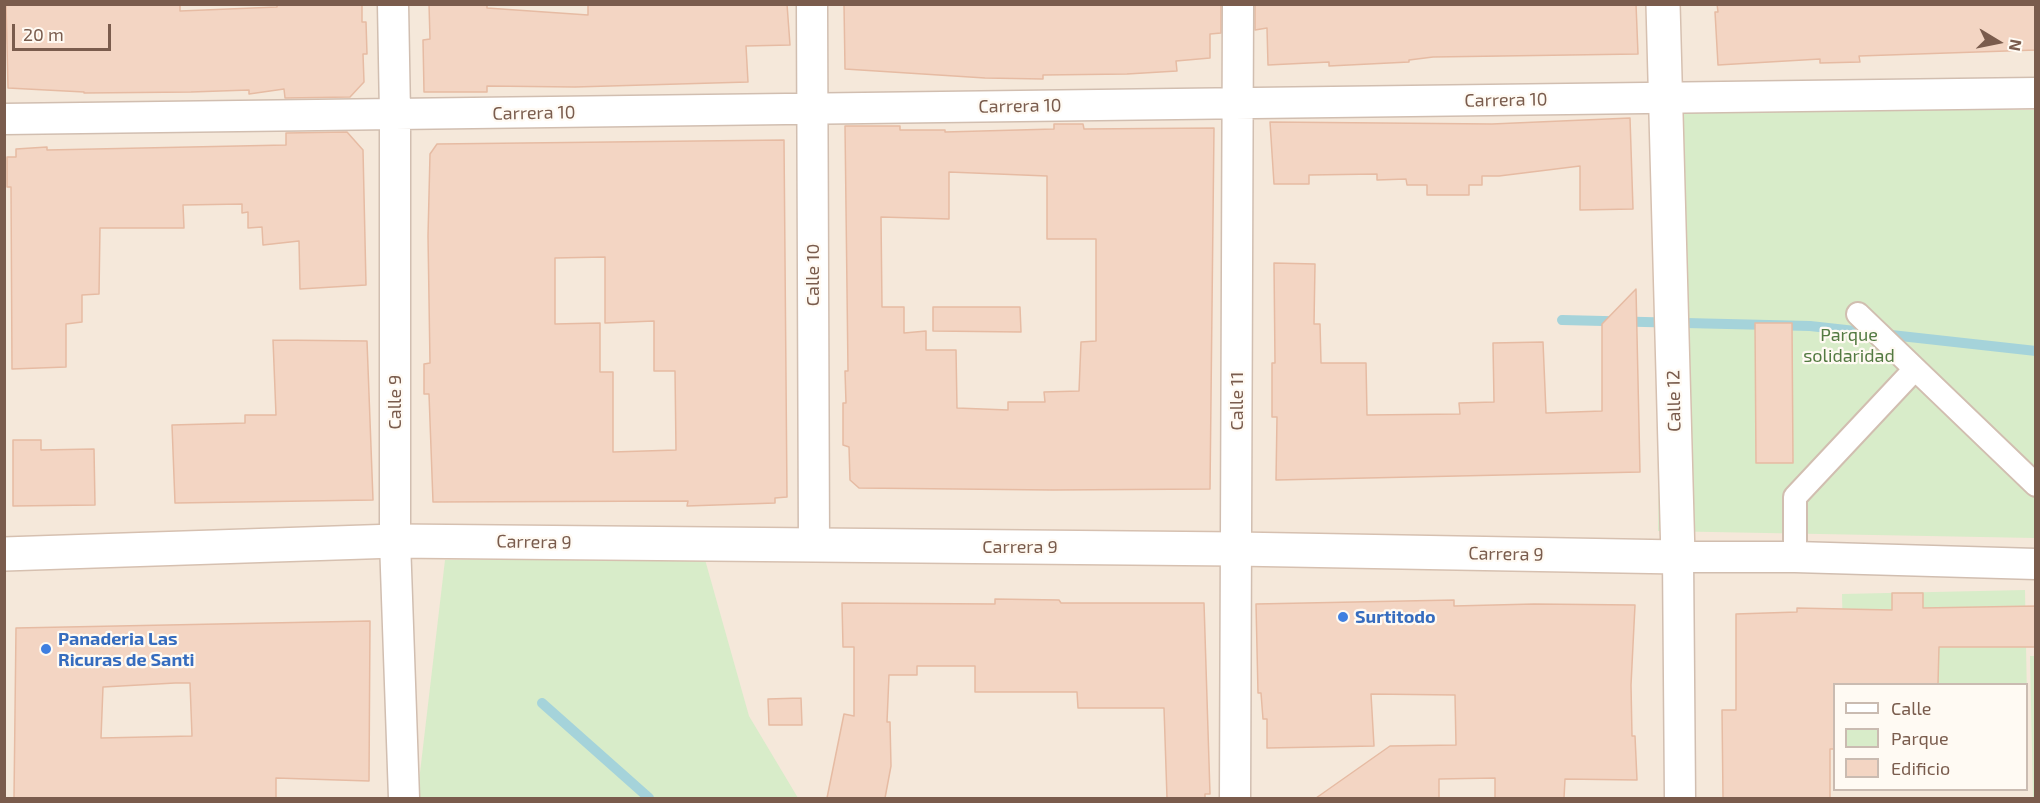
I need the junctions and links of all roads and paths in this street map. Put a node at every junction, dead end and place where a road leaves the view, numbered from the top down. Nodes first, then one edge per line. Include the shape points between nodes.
1 (393, 4) edge
2 (812, 4) edge
3 (1238, 4) edge
4 (1663, 4) edge
5 (2036, 93) edge
6 (1666, 98) junction
7 (1239, 103) junction
8 (812, 109) junction
9 (395, 114) junction
10 (4, 119) edge
11 (1858, 314) dead end
12 (1914, 369) junction
13 (2036, 485) edge
14 (395, 541) junction
15 (814, 546) junction
16 (1236, 549) junction
17 (4, 555) edge
18 (1678, 557) junction
19 (1794, 557) junction
20 (2036, 564) edge
21 (404, 798) edge
22 (1235, 798) edge
23 (1680, 798) edge

1 - 9 street, Calle 9
2 - 8 street, Calle 10
3 - 7 street, Calle 11
4 - 6 main road, Calle 12
5 - 6 street, Carrera 10
6 - 7 street, Carrera 10
6 - 18 main road, Calle 12
7 - 8 street, Carrera 10
7 - 16 street, Calle 11
8 - 9 street, Carrera 10
8 - 15 street, Calle 10
9 - 10 street, Carrera 10
9 - 14 street, Calle 9
11 - 12 street
12 - 13 street
12 - 19 street via 1795,497
14 - 15 main road, Carrera 9
14 - 17 main road, Carrera 9
14 - 21 street, Calle 9
15 - 16 main road, Carrera 9
16 - 18 main road, Carrera 9
16 - 22 street, Calle 11
18 - 19 street, Carrera 9
18 - 23 street, Calle 12
19 - 20 street, Carrera 9

